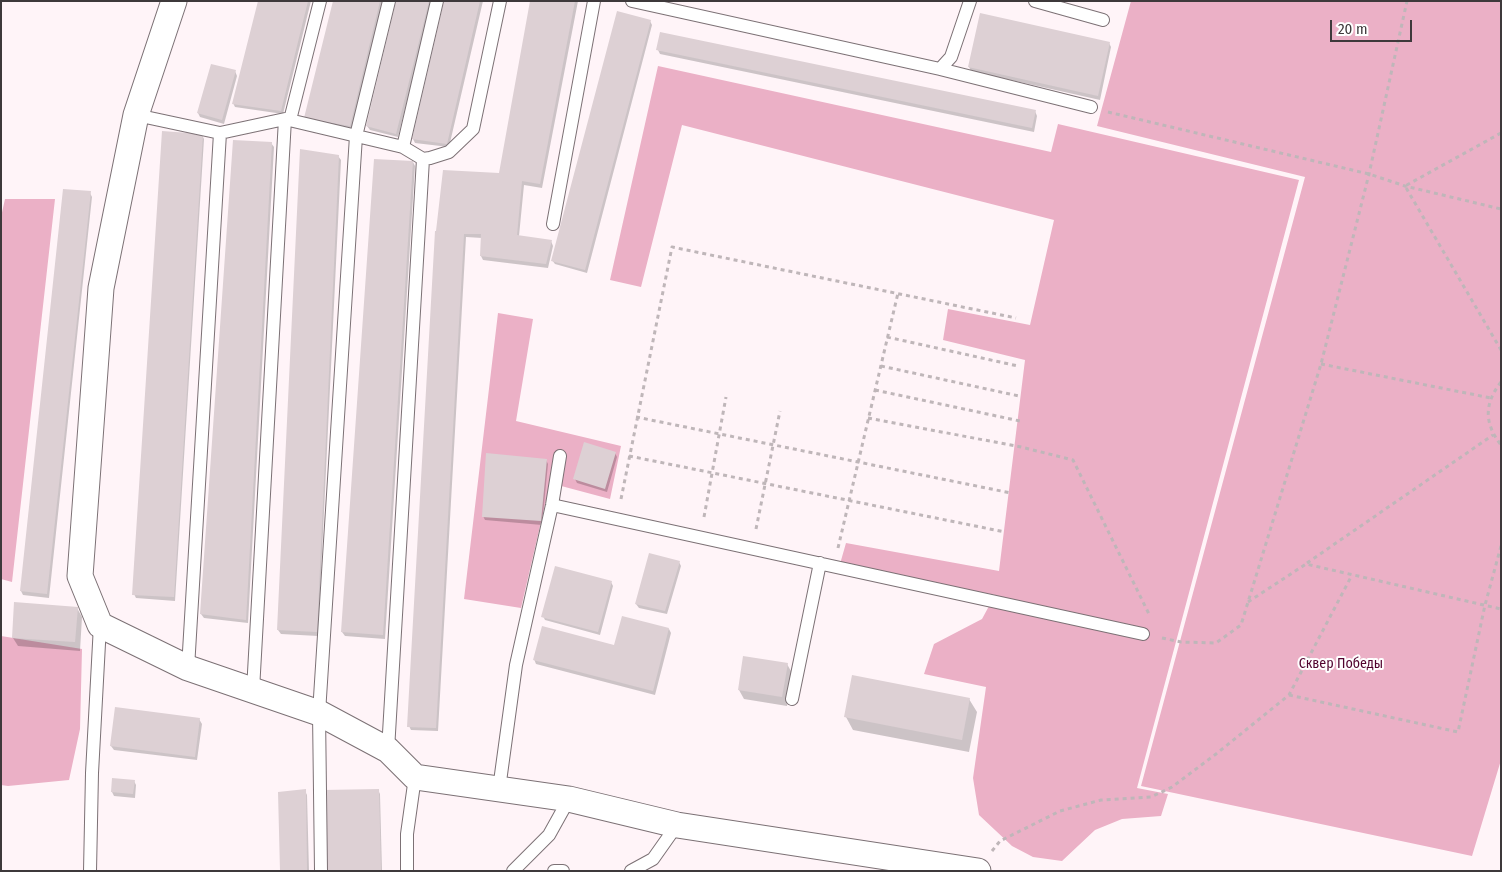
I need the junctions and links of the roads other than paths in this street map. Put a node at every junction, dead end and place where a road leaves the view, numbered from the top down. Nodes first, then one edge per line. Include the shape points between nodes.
1 (320, 1) edge
2 (389, 1) edge
3 (437, 1) edge
4 (500, 1) edge
5 (594, 1) edge
6 (632, 1) edge
7 (970, 1) edge
8 (1035, 1) edge
9 (172, 2) edge
10 (1104, 20) dead end
11 (940, 69) junction
12 (1091, 107) road end
13 (136, 115) junction
14 (288, 120) junction
15 (220, 133) junction
16 (356, 136) junction
17 (403, 146) junction
18 (423, 159) junction
19 (553, 224) dead end
20 (560, 456) dead end
21 (552, 505) junction
22 (820, 563) junction
23 (100, 625) junction
24 (1143, 634) road end
25 (188, 668) junction
26 (253, 690) junction
27 (792, 699) dead end
28 (319, 713) junction
29 (388, 750) junction
30 (415, 777) junction
31 (499, 789) junction
32 (569, 799) junction
33 (677, 825) junction
34 (90, 871) edge
35 (321, 871) edge
36 (408, 871) edge
37 (513, 871) edge
38 (554, 871) edge
39 (563, 871) edge
40 (630, 871) edge
41 (977, 871) edge

1 - 14 lane
2 - 16 lane
3 - 17 lane
4 - 18 lane via 473,129 449,152
5 - 19 lane
6 - 11 lane
7 - 11 lane via 951,57
8 - 10 lane
9 - 13 street
11 - 12 lane
13 - 15 lane
13 - 23 street via 101,288 80,576
14 - 15 lane
14 - 16 lane
14 - 26 lane
15 - 25 lane
16 - 17 lane
16 - 28 lane
17 - 18 lane
18 - 29 lane
20 - 21 lane
21 - 22 lane
21 - 31 lane via 516,665
22 - 24 lane
22 - 27 lane
23 - 25 street
23 - 34 lane
25 - 26 street
26 - 28 street
28 - 29 street
28 - 35 lane
29 - 30 street
30 - 31 street
30 - 36 lane via 407,834
31 - 32 street
32 - 33 street
32 - 37 lane via 549,835
33 - 40 lane via 653,859
33 - 41 street
38 - 39 lane

